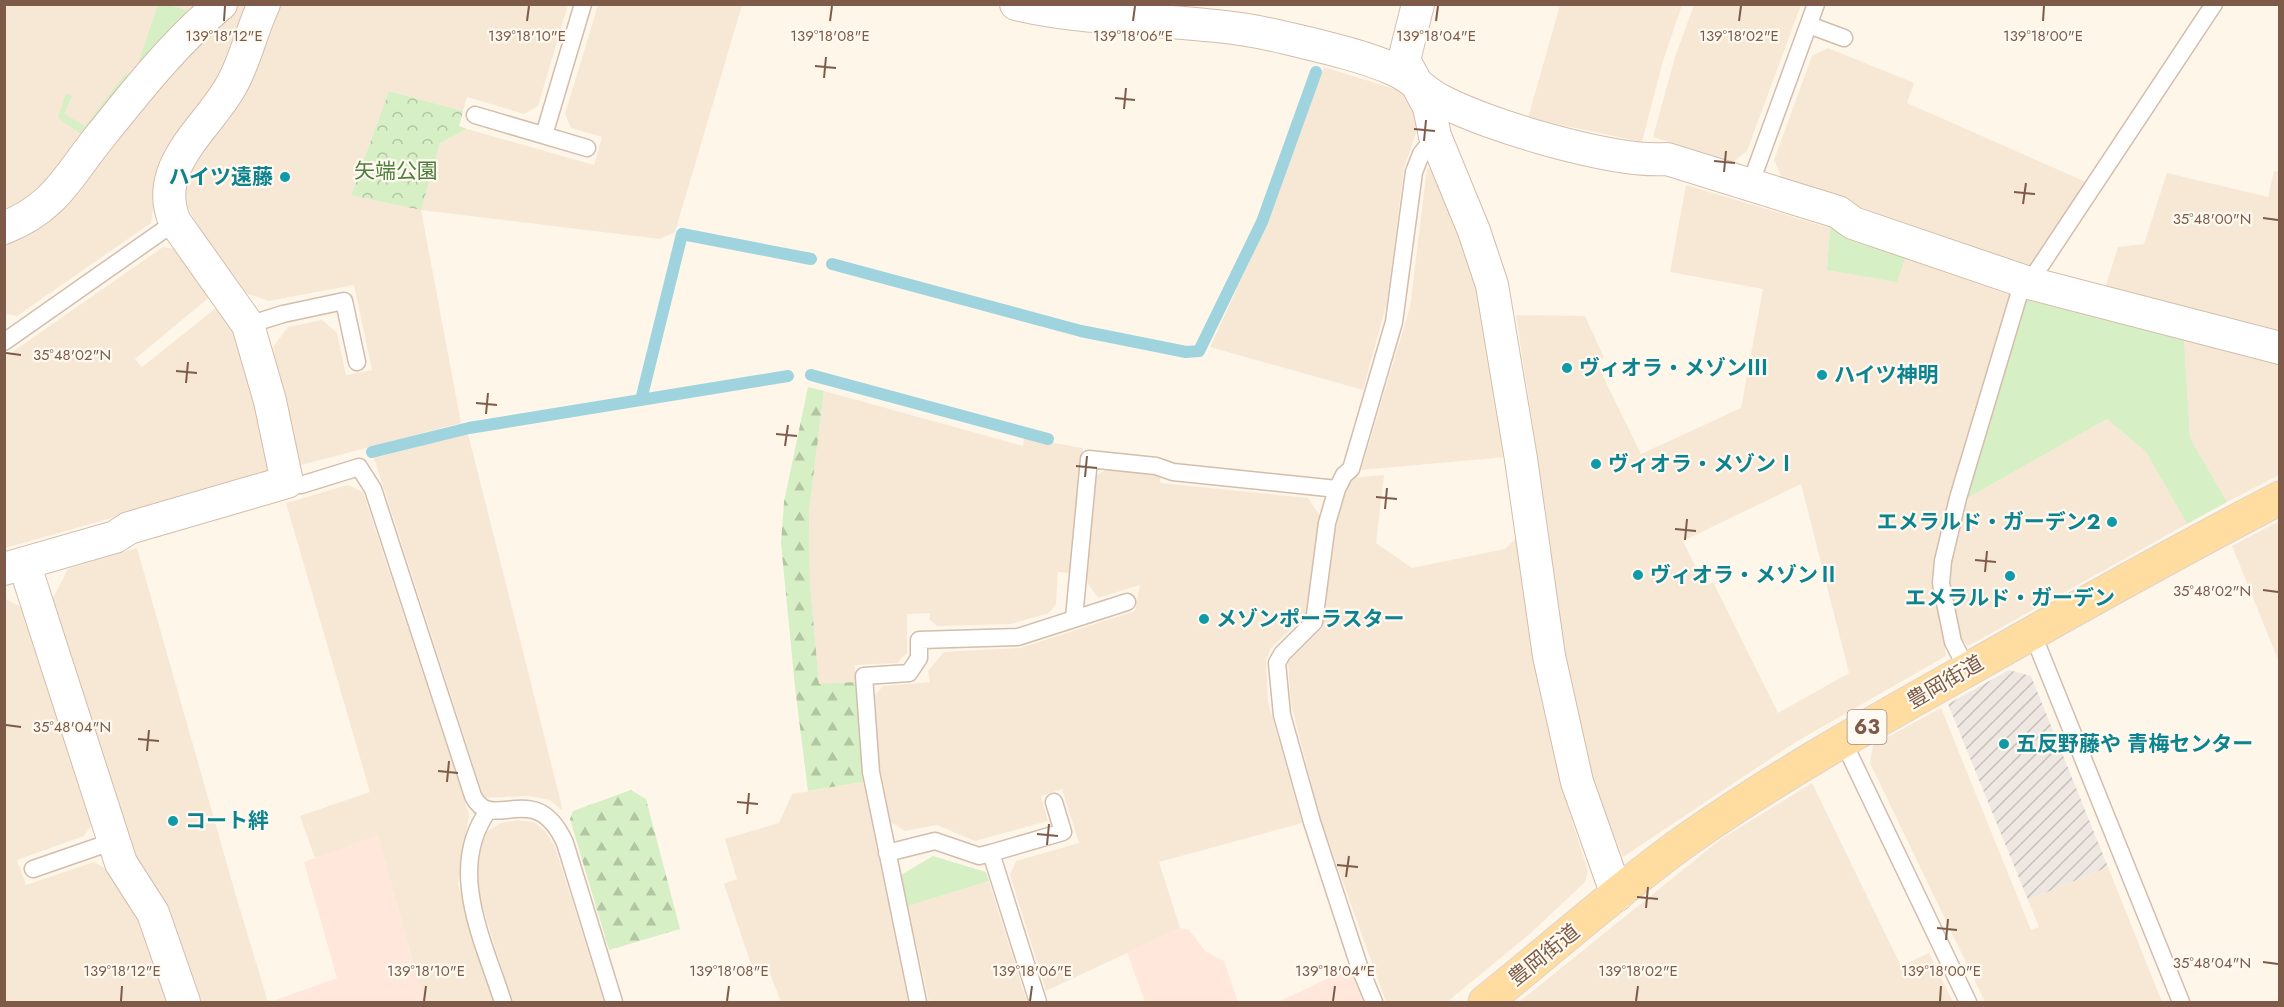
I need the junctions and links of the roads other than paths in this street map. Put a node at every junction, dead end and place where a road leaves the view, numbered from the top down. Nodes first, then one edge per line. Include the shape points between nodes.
1 (221, 4) edge
2 (264, 4) edge
3 (583, 4) edge
4 (1016, 4) edge
5 (1418, 4) edge
6 (1816, 4) edge
7 (2214, 4) edge
8 (1809, 25) junction
9 (1844, 38) dead end
10 (1419, 84) junction
11 (475, 115) dead end
12 (544, 135) junction
13 (1435, 136) junction
14 (587, 148) dead end
15 (1750, 184) junction
16 (175, 222) junction
17 (4, 228) edge
18 (2029, 283) junction
19 (248, 325) junction
20 (6, 338) edge
21 (2280, 348) edge
22 (357, 362) dead end
23 (287, 482) junction
24 (1337, 489) junction
25 (2280, 498) edge
26 (14, 566) edge
27 (1127, 602) dead end
28 (1074, 618) junction
29 (2032, 632) junction
30 (1967, 669) junction
31 (1843, 741) junction
32 (1054, 802) dead end
33 (488, 811) junction
34 (114, 841) junction
35 (887, 853) junction
36 (991, 854) junction
37 (33, 869) dead end
38 (1617, 895) junction
39 (184, 1002) edge
40 (502, 1002) edge
41 (614, 1002) edge
42 (918, 1002) edge
43 (1038, 1002) edge
44 (1374, 1002) edge
45 (1485, 1002) edge
46 (1968, 1002) edge
47 (2181, 1002) edge

1 - 17 street via 143,84 51,201 26,220
2 - 16 street via 231,86 171,175 168,207
3 - 12 lane
4 - 10 street via 1094,17 1248,30 1378,64
5 - 10 street via 1404,60
6 - 8 lane
7 - 18 lane
8 - 9 lane
8 - 15 lane
10 - 13 street via 1429,106
10 - 15 street via 1439,100 1523,132 1645,161 1667,159
11 - 12 lane
12 - 14 lane
13 - 24 lane via 1421,154 1414,172 1394,322 1351,469
13 - 38 street via 1492,285 1549,656 1577,782
15 - 18 street
16 - 19 street
16 - 20 lane
18 - 21 street
18 - 30 lane via 2020,291 1943,561 1941,583 1953,642
19 - 22 lane via 344,301
19 - 23 street via 270,401
23 - 26 street
23 - 33 lane via 301,485 359,467 364,474 373,489 473,796 478,806
24 - 28 lane via 1089,459
24 - 44 lane via 1327,523 1314,622 1277,663 1282,715 1309,811
25 - 29 main road, 豊岡街道 / 63
26 - 34 street
27 - 28 lane
28 - 35 lane via 1018,637 919,631 919,658 909,673 864,676 871,772
29 - 30 main road, 豊岡街道 / 63
29 - 47 lane
30 - 31 main road, 豊岡街道 / 63
31 - 38 main road, 豊岡街道 / 63 via 1687,840
31 - 46 lane
32 - 36 lane via 1063,832
33 - 40 lane via 471,846 468,888
33 - 41 lane via 523,808 542,812 556,824
34 - 37 lane
34 - 39 street via 121,863 153,913
35 - 36 lane via 935,841 979,856
35 - 42 lane
36 - 43 lane
38 - 45 main road, 豊岡街道 / 63

